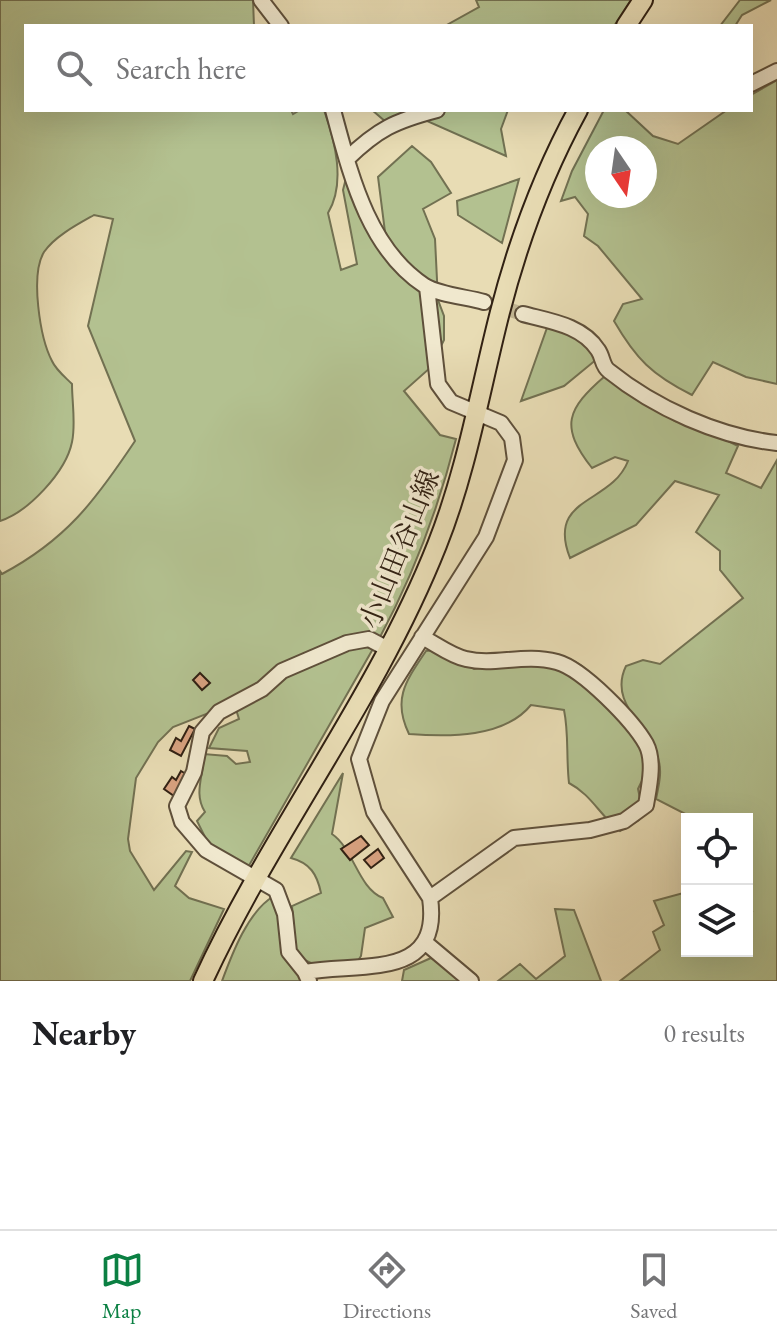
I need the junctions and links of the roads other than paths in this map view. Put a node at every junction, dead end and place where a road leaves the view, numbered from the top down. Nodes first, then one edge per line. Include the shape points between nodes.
1 (261, 0) edge
2 (643, 0) edge
3 (279, 24) edge
4 (627, 24) edge
5 (777, 71) edge
6 (753, 83) edge
7 (334, 112) edge
8 (429, 112) edge
9 (577, 112) edge
10 (347, 159) junction
11 (427, 287) junction
12 (484, 302) tunnel mouth
13 (523, 314) tunnel mouth
14 (475, 414) junction
15 (777, 443) edge
16 (422, 637) junction
17 (388, 649) junction
18 (256, 879) junction
19 (430, 898) junction
20 (427, 944) junction
21 (307, 976) edge
22 (203, 981) edge
23 (471, 981) edge

1 - 3 street
2 - 4 main road
5 - 6 street
7 - 10 street
8 - 10 street via 395,121
9 - 14 main road, 小山田谷山線 via 525,228
10 - 11 street via 378,237
11 - 12 street
11 - 14 street via 438,384 451,402
13 - 15 street via 585,335 600,351 605,368 655,402 746,440
14 - 16 street via 488,416 508,431 515,460 486,537
14 - 17 main road, 小山田谷山線 via 437,544
16 - 19 street via 382,701 359,759 374,812
16 - 19 street via 462,659 521,656 560,662 604,695 647,746 650,776 646,805 624,821 573,833 514,838
17 - 18 main road, 小山田谷山線
17 - 18 street via 359,639 299,662 219,712 202,732 194,772 177,806 179,814 206,850
18 - 21 street via 281,896 289,952
18 - 22 main road, 小山田谷山線
19 - 20 street
20 - 21 street via 391,966
20 - 23 street

